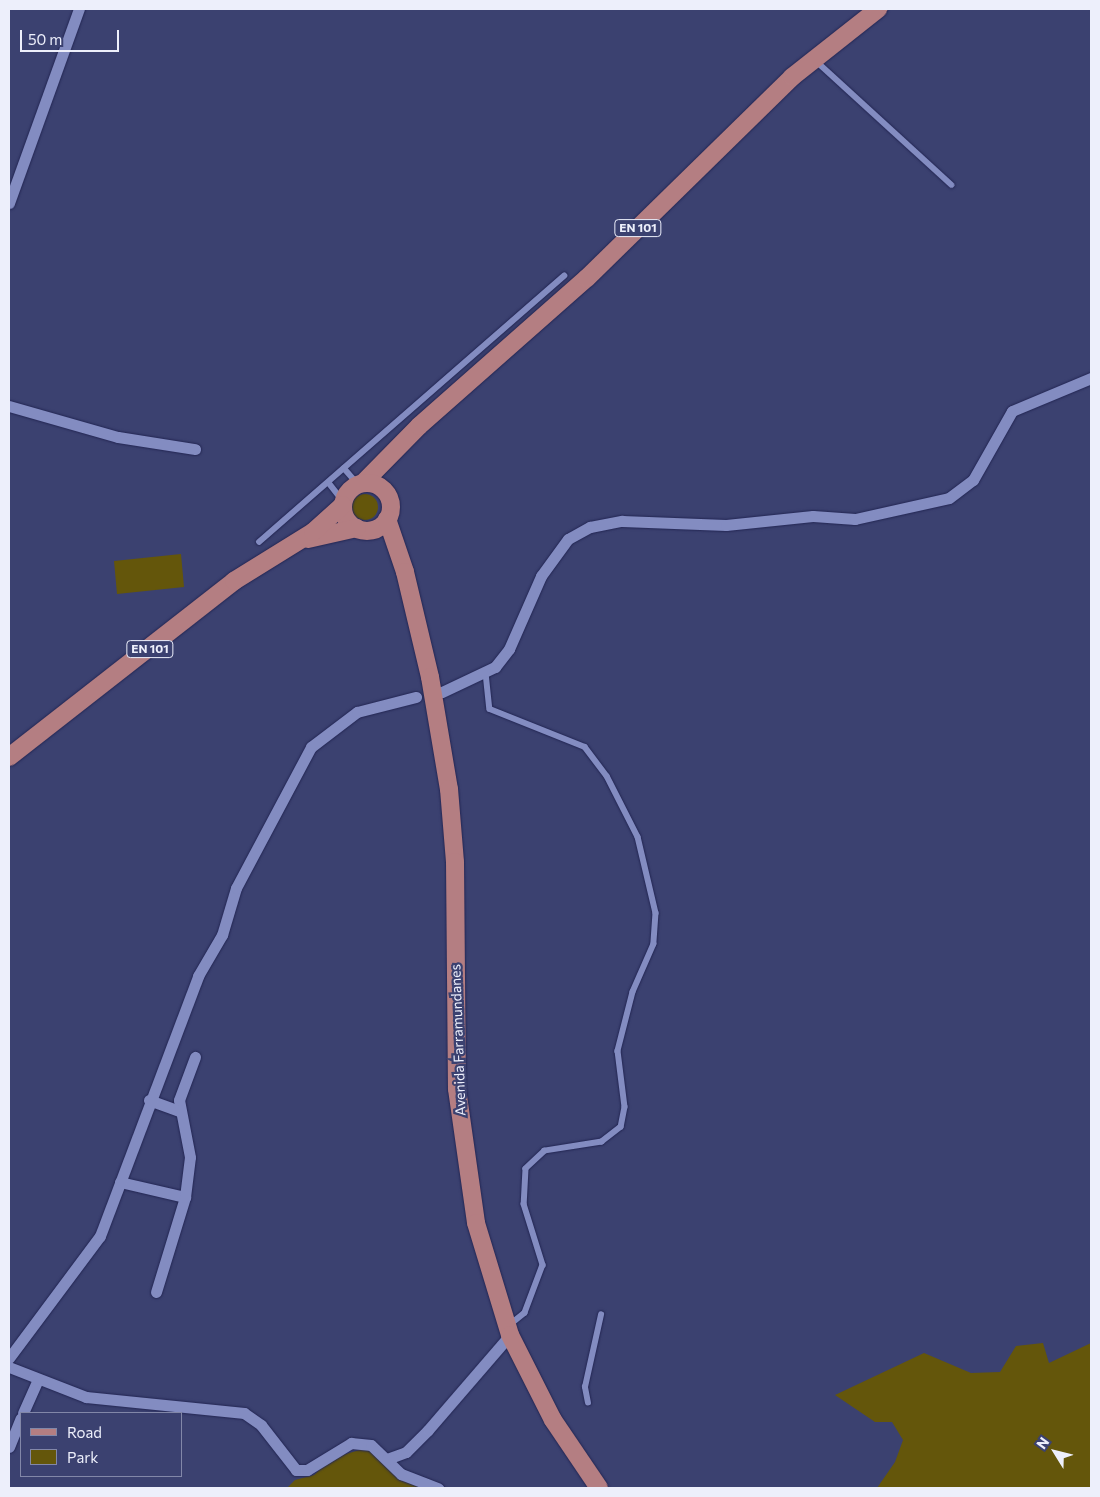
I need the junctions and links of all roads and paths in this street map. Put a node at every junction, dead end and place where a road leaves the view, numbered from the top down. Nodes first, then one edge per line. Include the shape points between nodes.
1 (78, 9) edge
2 (878, 9) edge
3 (813, 59) junction
4 (952, 185) dead end
5 (9, 203) edge
6 (564, 276) dead end
7 (1091, 378) edge
8 (9, 406) edge
9 (195, 449) dead end
10 (400, 449) junction
11 (344, 468) junction
12 (329, 483) junction
13 (361, 484) junction
14 (389, 498) junction
15 (344, 503) junction
16 (387, 519) junction
17 (362, 529) junction
18 (259, 542) dead end
19 (293, 544) junction
20 (398, 558) junction
21 (486, 673) junction
22 (442, 692) dead end
23 (416, 697) dead end
24 (9, 757) edge
25 (195, 1057) dead end
26 (149, 1100) junction
27 (180, 1111) junction
28 (120, 1182) junction
29 (186, 1197) junction
30 (156, 1292) dead end
31 (601, 1316) dead end
32 (509, 1330) junction
33 (9, 1358) edge
34 (9, 1367) edge
35 (37, 1381) junction
36 (588, 1403) dead end
37 (23, 1412) edge
38 (20, 1420) edge
39 (9, 1447) edge
40 (387, 1459) junction
41 (438, 1488) edge
42 (599, 1488) edge

1 - 5 street
2 - 3 main road, EN 101
3 - 4 lane
3 - 10 main road, EN 101 via 587,278 419,426
6 - 11 lane
7 - 21 street via 1012,411 973,480 948,498 855,519 813,516 726,525 622,521 590,527 568,540 541,576 509,649
8 - 9 street via 118,437
10 - 13 main road
10 - 14 main road via 392,467
11 - 12 lane
11 - 13 lane
12 - 15 lane
12 - 18 lane
13 - 14 main road via 380,487
13 - 15 main road
14 - 16 main road
15 - 17 main road via 343,515
15 - 19 main road
16 - 17 main road
16 - 20 main road, Avenida Farramundanes
17 - 19 main road
17 - 20 main road
19 - 24 main road, EN 101 via 234,581
20 - 32 main road, Avenida Farramundanes via 436,713 455,862 457,1089 464,1160 476,1223
21 - 22 street
21 - 32 lane via 490,709 585,746 607,776 638,837 656,912 654,944 630,999 618,1051 624,1107 621,1127 602,1142 545,1151 526,1169 524,1204 543,1265 526,1313
23 - 26 street via 357,712 311,747 236,888 218,944 198,976
25 - 27 street via 179,1100
26 - 27 street
26 - 28 street
27 - 29 street via 190,1157
28 - 29 street
28 - 33 street via 100,1236
29 - 30 street
31 - 36 lane via 585,1387
32 - 40 street via 428,1430 406,1452
32 - 42 main road, Avenida Farramundanes via 553,1420
34 - 35 street
35 - 37 street
35 - 40 street via 123,1403 244,1413 261,1425 296,1470 307,1470 351,1443 371,1445
38 - 39 street
40 - 41 street via 401,1474

